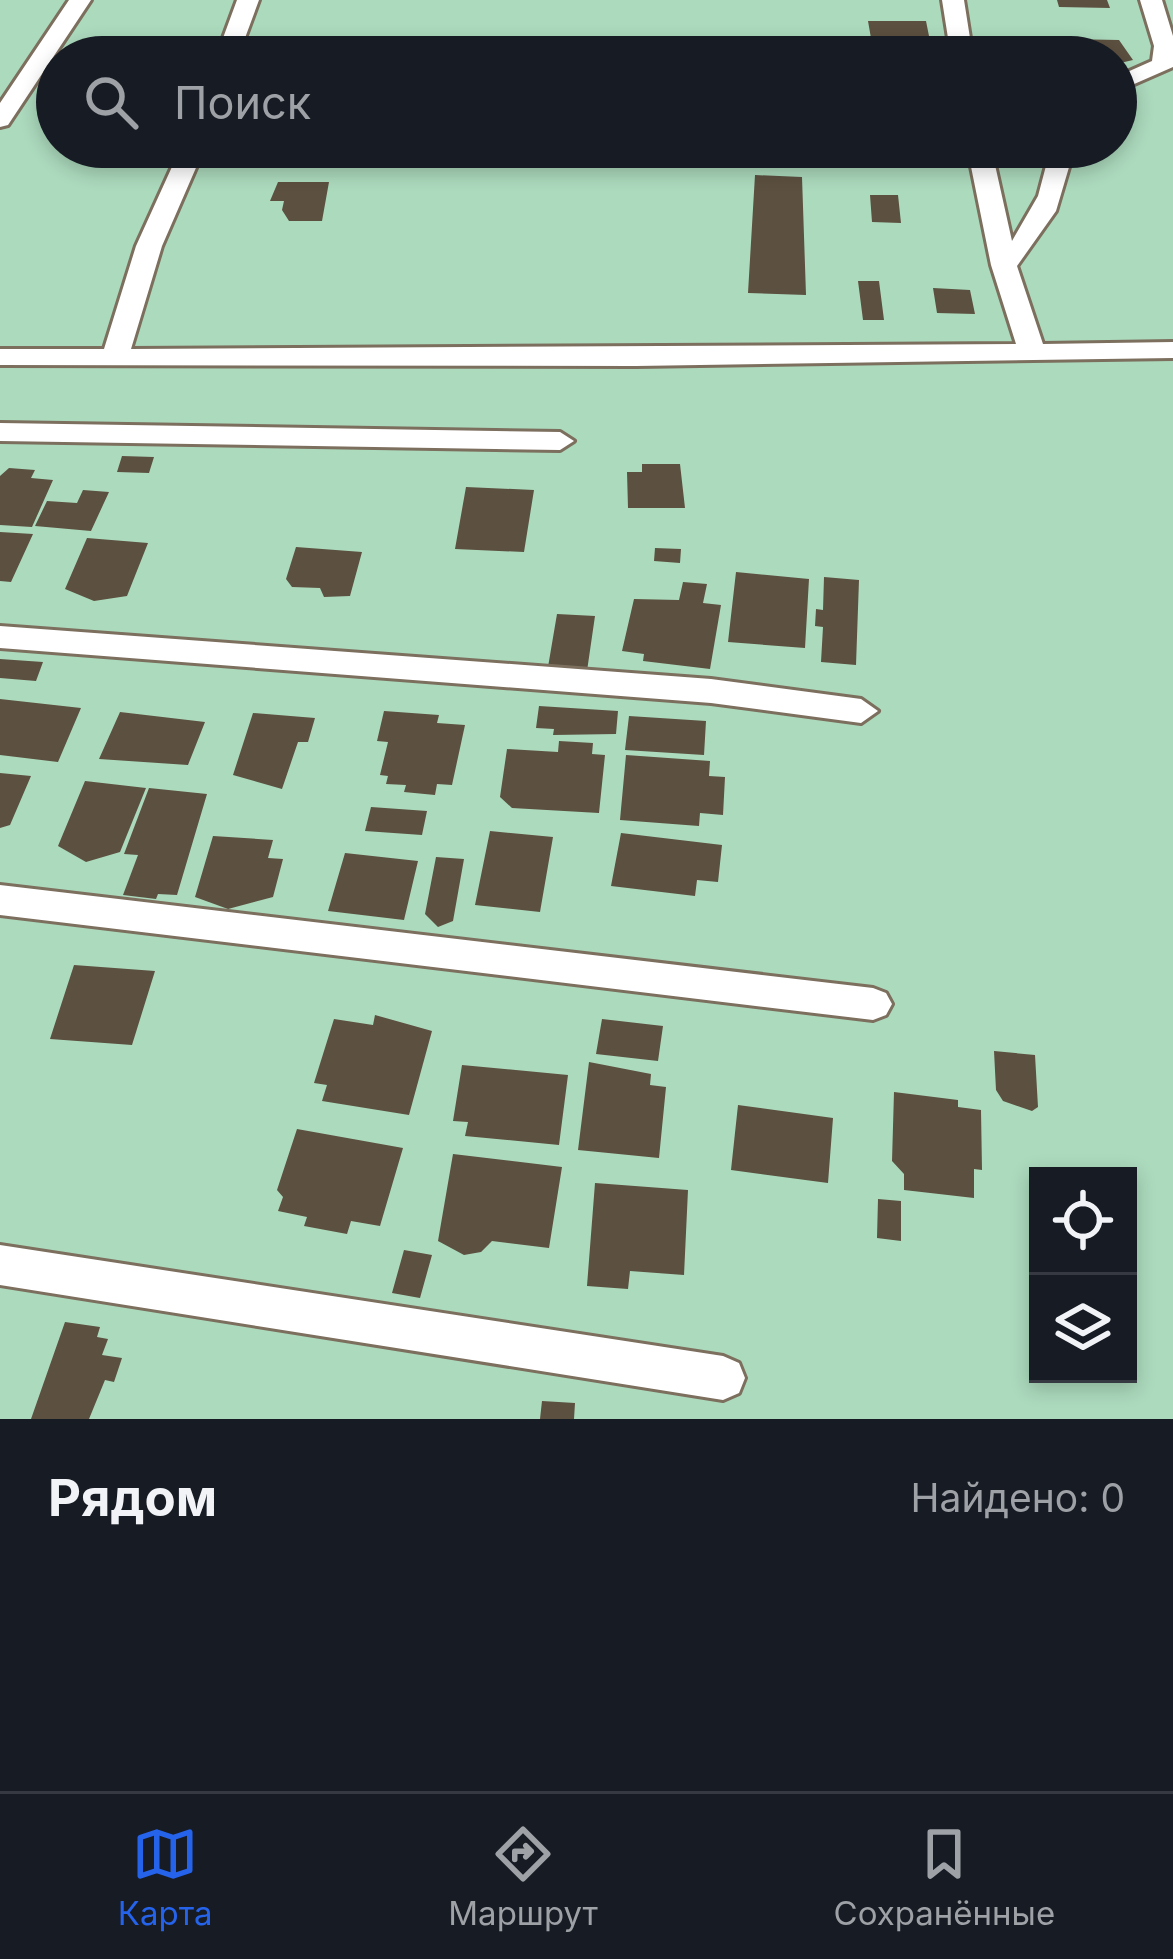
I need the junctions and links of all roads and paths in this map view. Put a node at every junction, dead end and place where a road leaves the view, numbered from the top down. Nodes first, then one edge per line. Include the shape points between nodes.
1 (80, 0) edge
2 (248, 0) edge
3 (953, 0) edge
4 (1151, 0) edge
5 (56, 36) edge
6 (235, 36) edge
7 (959, 36) edge
8 (36, 66) edge
9 (1137, 76) edge
10 (0, 120) edge
11 (184, 168) edge
12 (983, 168) edge
13 (1060, 168) edge
14 (1004, 266) junction
15 (1173, 350) edge
16 (1032, 351) junction
17 (0, 357) edge
18 (115, 357) junction
19 (0, 432) edge
20 (560, 441) dead end
21 (0, 637) edge
22 (861, 711) dead end
23 (0, 900) edge
24 (873, 1004) dead end
25 (0, 1265) edge
26 (722, 1378) dead end

1 - 5 street
2 - 6 street
3 - 7 street
4 - 9 street via 1163,64
8 - 10 street
11 - 18 street via 149,246
12 - 14 street
13 - 14 street via 1044,213
14 - 16 street
15 - 16 street
16 - 18 street
17 - 18 street
19 - 20 street
21 - 22 street via 711,691
23 - 24 street
25 - 26 street

